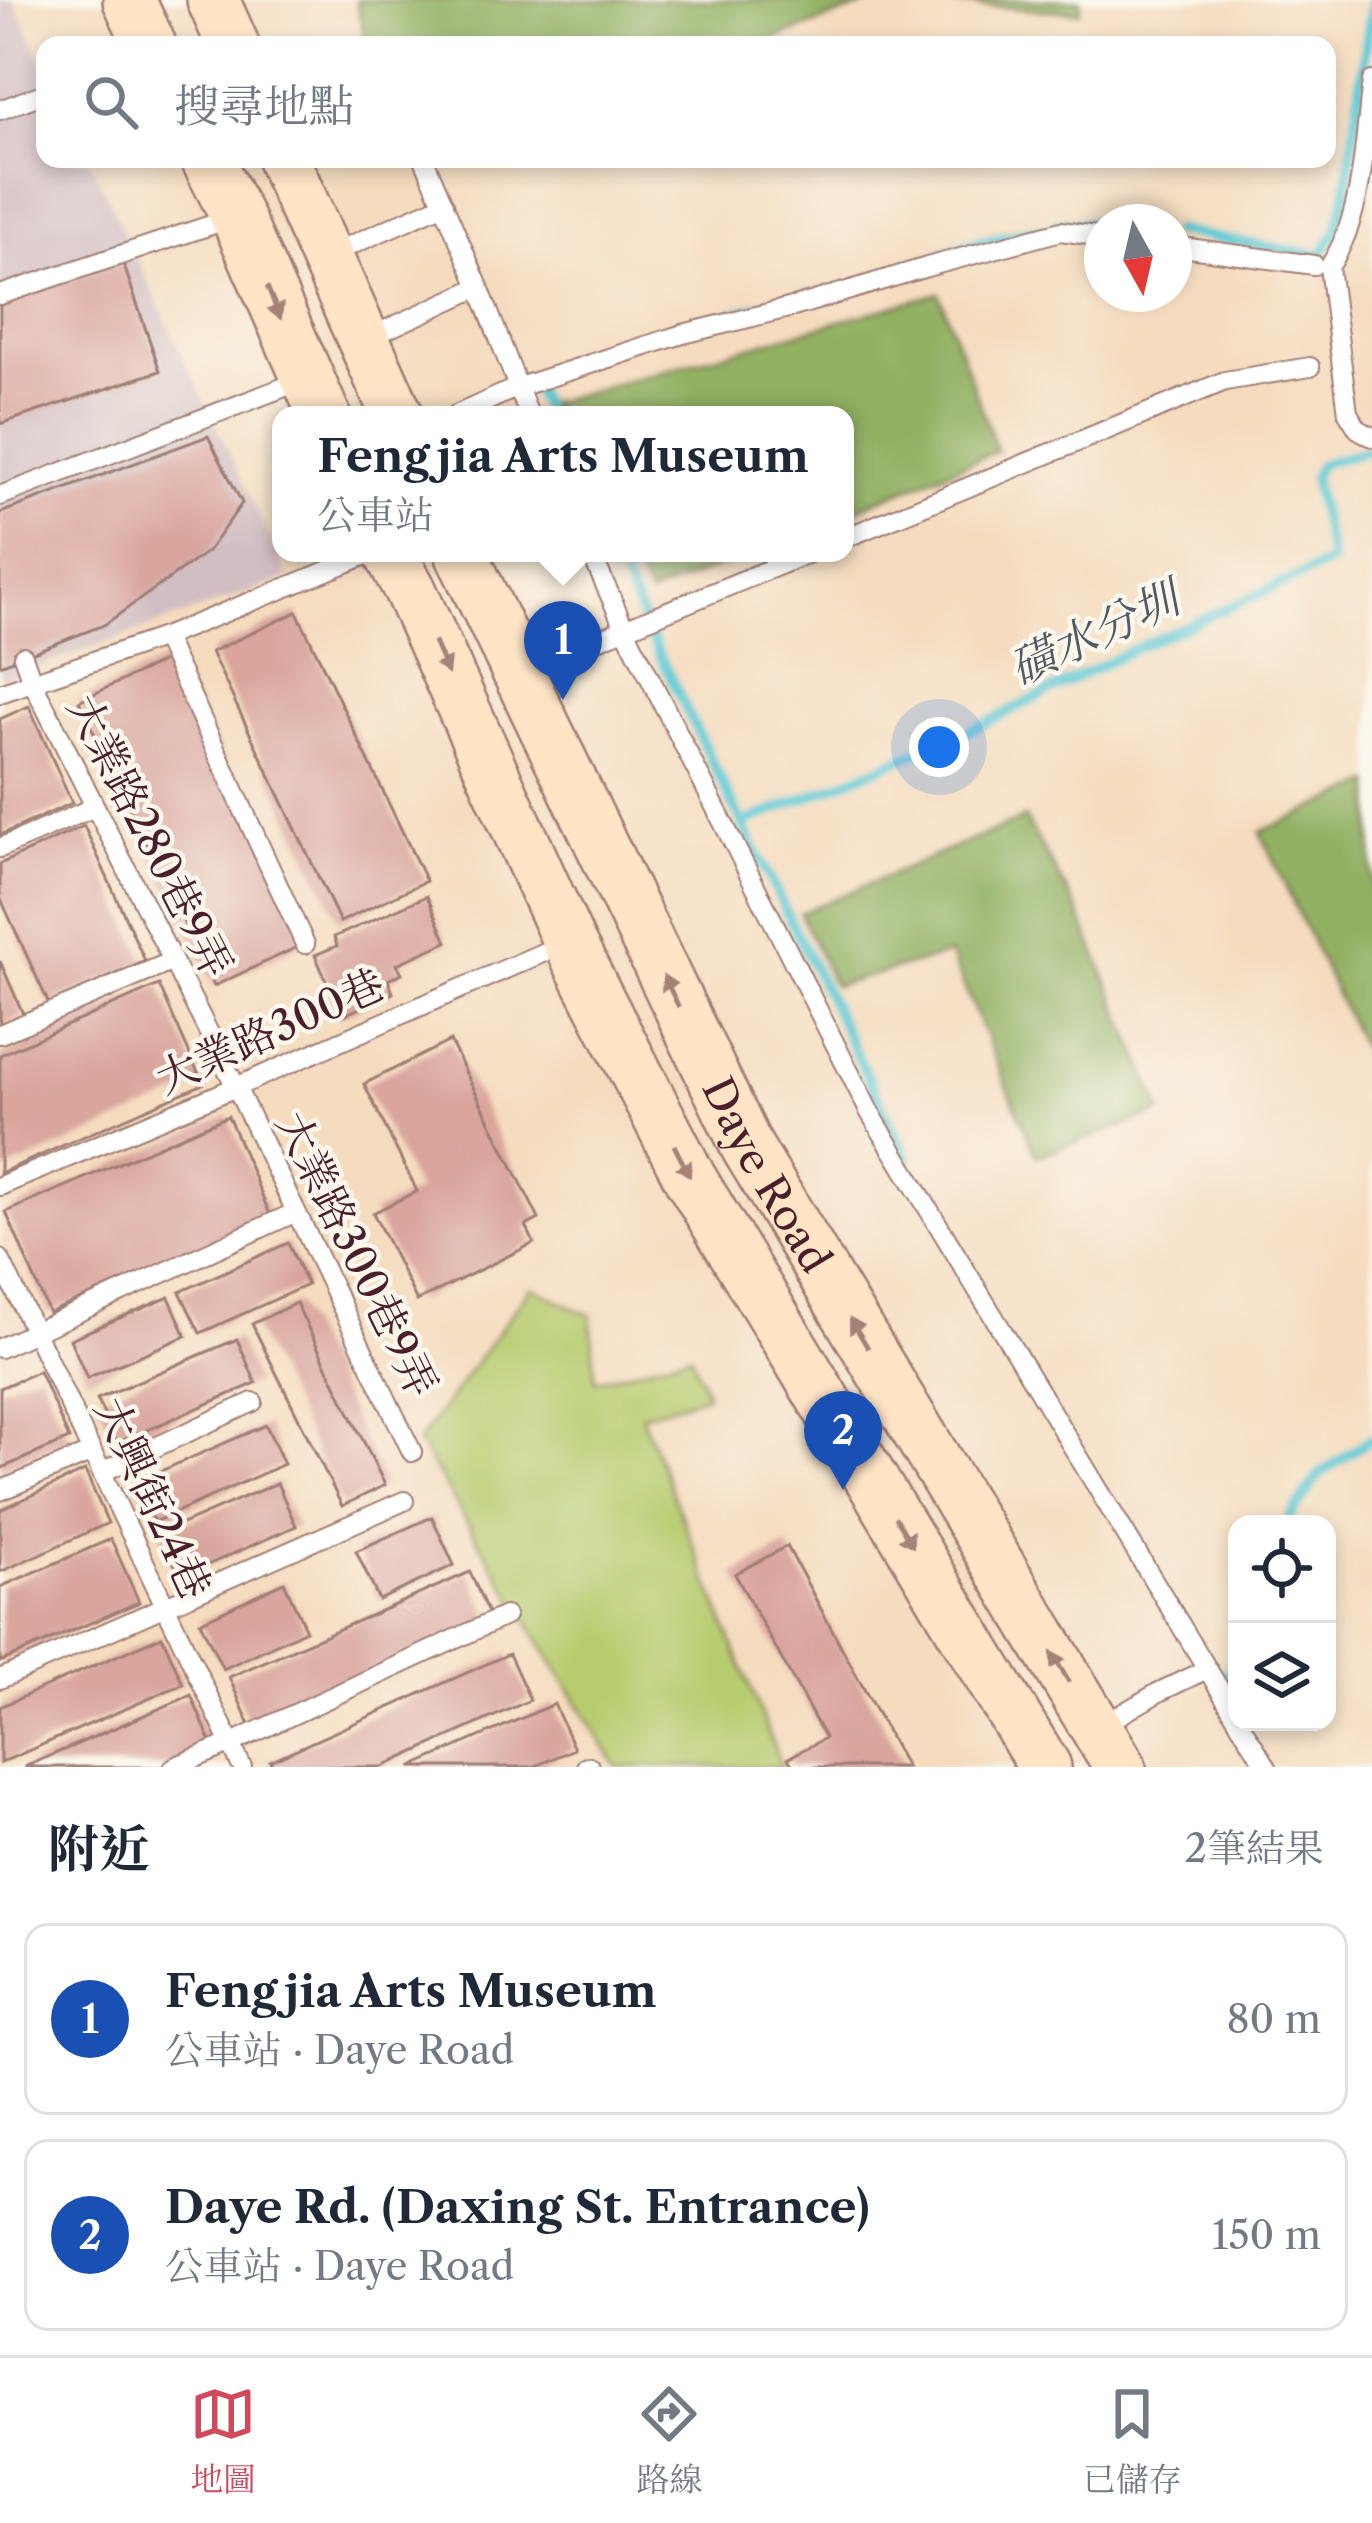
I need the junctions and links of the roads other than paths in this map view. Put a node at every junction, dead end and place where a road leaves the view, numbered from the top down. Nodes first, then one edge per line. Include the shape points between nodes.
1 (129, 0) edge
2 (146, 36) edge
3 (1372, 81) edge
4 (36, 97) edge
5 (0, 110) edge
6 (212, 168) edge
7 (287, 168) edge
8 (428, 168) edge
9 (444, 204) junction
10 (237, 217) junction
11 (1084, 234) edge
12 (1192, 249) edge
13 (326, 255) junction
14 (1314, 266) dead end
15 (478, 287) junction
16 (0, 296) edge
17 (364, 340) junction
18 (1310, 367) dead end
19 (516, 388) junction
20 (316, 397) edge
21 (287, 406) edge
22 (393, 406) edge
23 (476, 406) edge
24 (525, 406) edge
25 (272, 411) edge
26 (1372, 437) edge
27 (0, 496) edge
28 (854, 534) edge
29 (349, 562) edge
30 (395, 562) edge
31 (465, 562) edge
32 (595, 562) edge
33 (787, 562) edge
34 (625, 628) junction
35 (164, 637) junction
36 (23, 656) dead end
37 (518, 673) junction
38 (32, 681) junction
39 (0, 693) edge
40 (95, 807) junction
41 (0, 848) edge
42 (569, 942) junction
43 (304, 944) dead end
44 (173, 961) junction
45 (0, 1034) edge
46 (236, 1087) junction
47 (0, 1186) edge
48 (296, 1212) junction
49 (0, 1259) edge
50 (35, 1332) junction
51 (0, 1348) edge
52 (253, 1402) dead end
53 (92, 1452) junction
54 (412, 1452) dead end
55 (102, 1472) junction
56 (0, 1492) edge
57 (404, 1501) dead end
58 (166, 1608) junction
59 (505, 1616) dead end
60 (1207, 1669) junction
61 (0, 1679) edge
62 (1228, 1704) edge
63 (1245, 1731) edge
64 (232, 1743) junction
65 (1108, 1748) edge
66 (174, 1767) edge
67 (242, 1767) edge
68 (1046, 1767) edge
69 (1267, 1767) edge

1 - 2 main road
3 - 26 lane via 1354,204 1329,267 1348,413
4 - 5 lane
6 - 10 main road
7 - 13 main road
8 - 9 lane
9 - 13 lane
9 - 15 lane
10 - 16 lane
10 -> 20 main road
11 - 19 lane via 1061,231
12 - 14 lane
13 - 17 main road
15 - 17 lane
15 - 19 lane
17 - 22 main road
18 - 28 lane via 1225,381
19 - 23 lane
19 - 24 lane
20 - 21 lane
25 - 27 lane
29 - 35 lane
30 -> 42 main road, Daye Road
31 - 37 main road, Daye Road
32 - 34 lane
33 - 34 lane
34 - 37 lane
34 - 60 lane via 869,1111
35 - 38 lane
35 - 43 lane
36 - 38 lane, 大業路280巷9弄
65 -> 37 main road, Daye Road via 746,1147
38 - 39 lane
38 - 40 lane, 大業路280巷9弄
40 - 41 lane
40 - 44 lane, 大業路280巷9弄
42 - 46 lane, 大業路300巷
42 -> 68 main road, Daye Road via 690,1178
44 - 45 lane
44 - 46 lane, 大業路280巷9弄
46 - 47 lane, 大業路300巷
46 - 48 lane, 大業路300巷9弄
48 - 50 lane
48 - 54 lane, 大業路300巷9弄
49 - 50 lane, 大興街24巷
50 - 51 lane
50 - 53 lane, 大興街24巷
52 - 55 lane
53 - 55 lane, 大興街24巷
53 - 56 lane
55 - 58 lane, 大興街24巷
57 - 58 lane
58 - 61 lane
58 - 64 lane, 大興街24巷
59 - 64 lane
60 - 62 lane
60 - 65 lane via 1159,1692
63 - 69 lane
64 - 66 lane
64 - 67 lane, 大興街24巷

